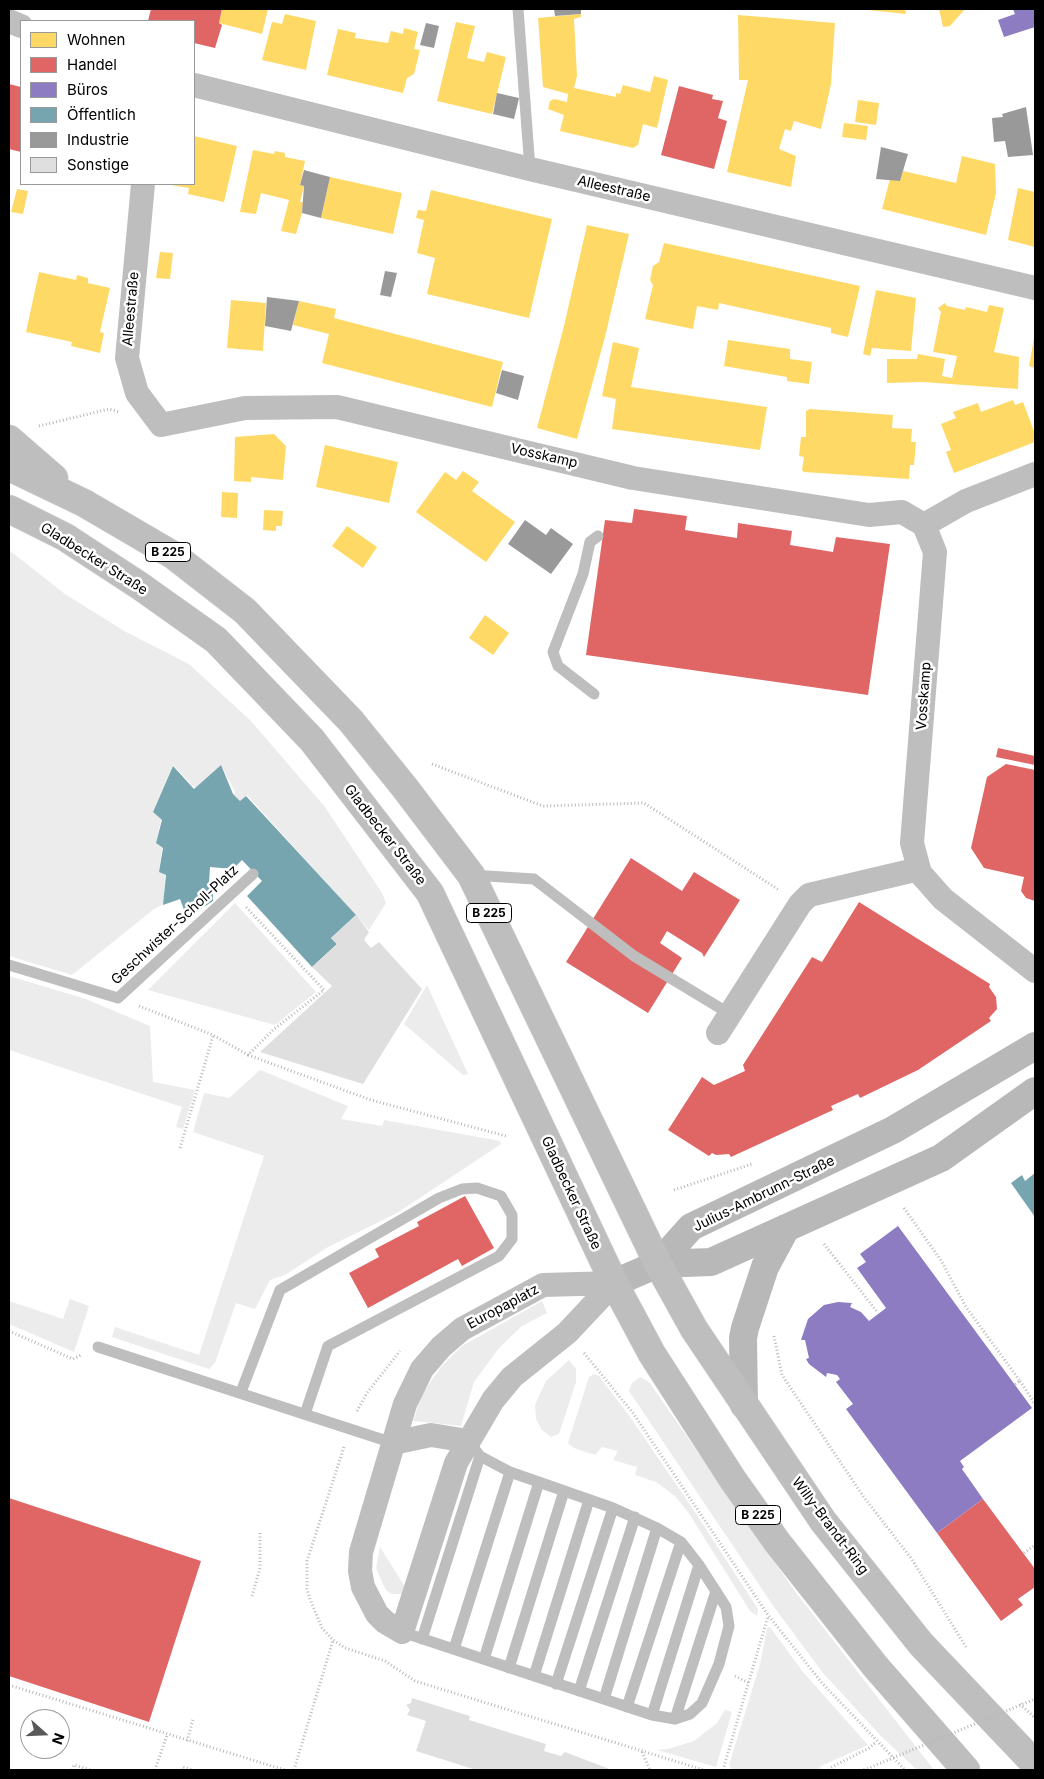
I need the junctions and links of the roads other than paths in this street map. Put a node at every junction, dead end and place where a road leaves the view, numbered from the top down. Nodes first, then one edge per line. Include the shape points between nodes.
1 (518, 9) edge
2 (195, 85) edge
3 (530, 169) junction
4 (142, 185) edge
5 (1035, 288) edge
6 (161, 425) joint
7 (9, 439) edge
8 (9, 467) edge
9 (1035, 474) edge
10 (84, 504) junction
11 (9, 509) edge
12 (924, 525) junction
13 (598, 536) dead end
14 (594, 694) dead end
15 (919, 869) junction
16 (253, 874) dead end
17 (470, 875) junction
18 (9, 965) edge
19 (1035, 971) edge
20 (724, 1024) joint
21 (1035, 1046) edge
22 (1035, 1091) edge
23 (786, 1228) junction
24 (658, 1264) junction
25 (614, 1283) junction
26 (98, 1347) road end
27 (241, 1392) junction
28 (744, 1405) junction
29 (305, 1414) junction
30 (393, 1443) junction
31 (474, 1448) junction
32 (510, 1472) junction
33 (539, 1482) junction
34 (564, 1491) junction
35 (589, 1500) junction
36 (612, 1508) junction
37 (634, 1517) junction
38 (657, 1528) junction
39 (681, 1542) junction
40 (699, 1565) junction
41 (716, 1591) junction
42 (412, 1636) junction
43 (454, 1650) junction
44 (484, 1659) junction
45 (509, 1668) junction
46 (534, 1676) junction
47 (556, 1684) junction
48 (579, 1691) junction
49 (604, 1699) junction
50 (626, 1707) junction
51 (652, 1715) junction
52 (675, 1719) junction
53 (1035, 1764) edge
54 (966, 1770) edge

1 - 3 lane
2 - 3 street, Alleestraße
3 - 5 street, Alleestraße
4 - 6 street, Alleestraße via 127,358 137,393
6 - 12 street, Vosskamp via 245,408 337,407 633,478 869,515 902,512
7 - 10 main road, B 225
8 - 10 main road
9 - 12 street via 966,501
10 - 17 main road, B 225 via 173,555 245,611 351,721
11 - 25 main road, Gladbecker Straße / B 225 via 64,537 216,640 312,740 430,893
12 - 15 street, Vosskamp via 935,552 912,843
13 - 14 lane via 590,542 583,574 553,652 558,666
15 - 19 street, Vosskamp via 943,899
15 - 20 street via 809,895 800,904
16 - 18 lane, Geschwister-Scholl-Platz via 118,998
17 - 20 lane via 534,879
17 - 24 main road, B 225
21 - 24 main road, Julius-Ambrunn-Straße via 893,1130 691,1227
22 - 23 main road via 941,1158
23 - 24 main road via 711,1262
23 - 28 main road via 765,1268 745,1328
24 - 25 main road
24 - 28 main road, Willy-Brandt-Ring / B 225 via 694,1329
25 - 30 street, Europaplatz via 543,1285 462,1329 422,1369 408,1395
25 - 31 street via 567,1333 512,1377 493,1400
25 - 54 main road, B 225 via 652,1354 777,1542 875,1666
26 - 27 lane
27 - 29 lane
27 - 29 lane via 280,1290 439,1198 462,1189 477,1188 501,1196 512,1215 512,1239 499,1256 328,1346
28 - 53 main road, Willy-Brandt-Ring / B 225 via 823,1521 921,1644
29 - 30 lane
30 - 31 street via 431,1435
30 - 42 street, Europaplatz via 361,1552 360,1571 363,1587 377,1614 385,1622
31 - 32 lane
31 - 42 street via 456,1463
32 - 33 lane
32 - 43 lane
33 - 34 lane
33 - 44 lane
34 - 35 lane
34 - 45 lane
35 - 36 lane
35 - 46 lane
36 - 37 lane
36 - 47 lane
37 - 38 lane
37 - 48 lane
38 - 39 lane
38 - 49 lane
39 - 40 lane
39 - 50 lane
40 - 41 lane
40 - 51 lane
41 - 52 lane
41 - 52 lane via 726,1607 727,1638 708,1694 690,1714
42 - 43 lane
43 - 44 lane
44 - 45 lane
45 - 46 lane
46 - 47 lane
47 - 48 lane
48 - 49 lane
49 - 50 lane
50 - 51 lane
51 - 52 lane

